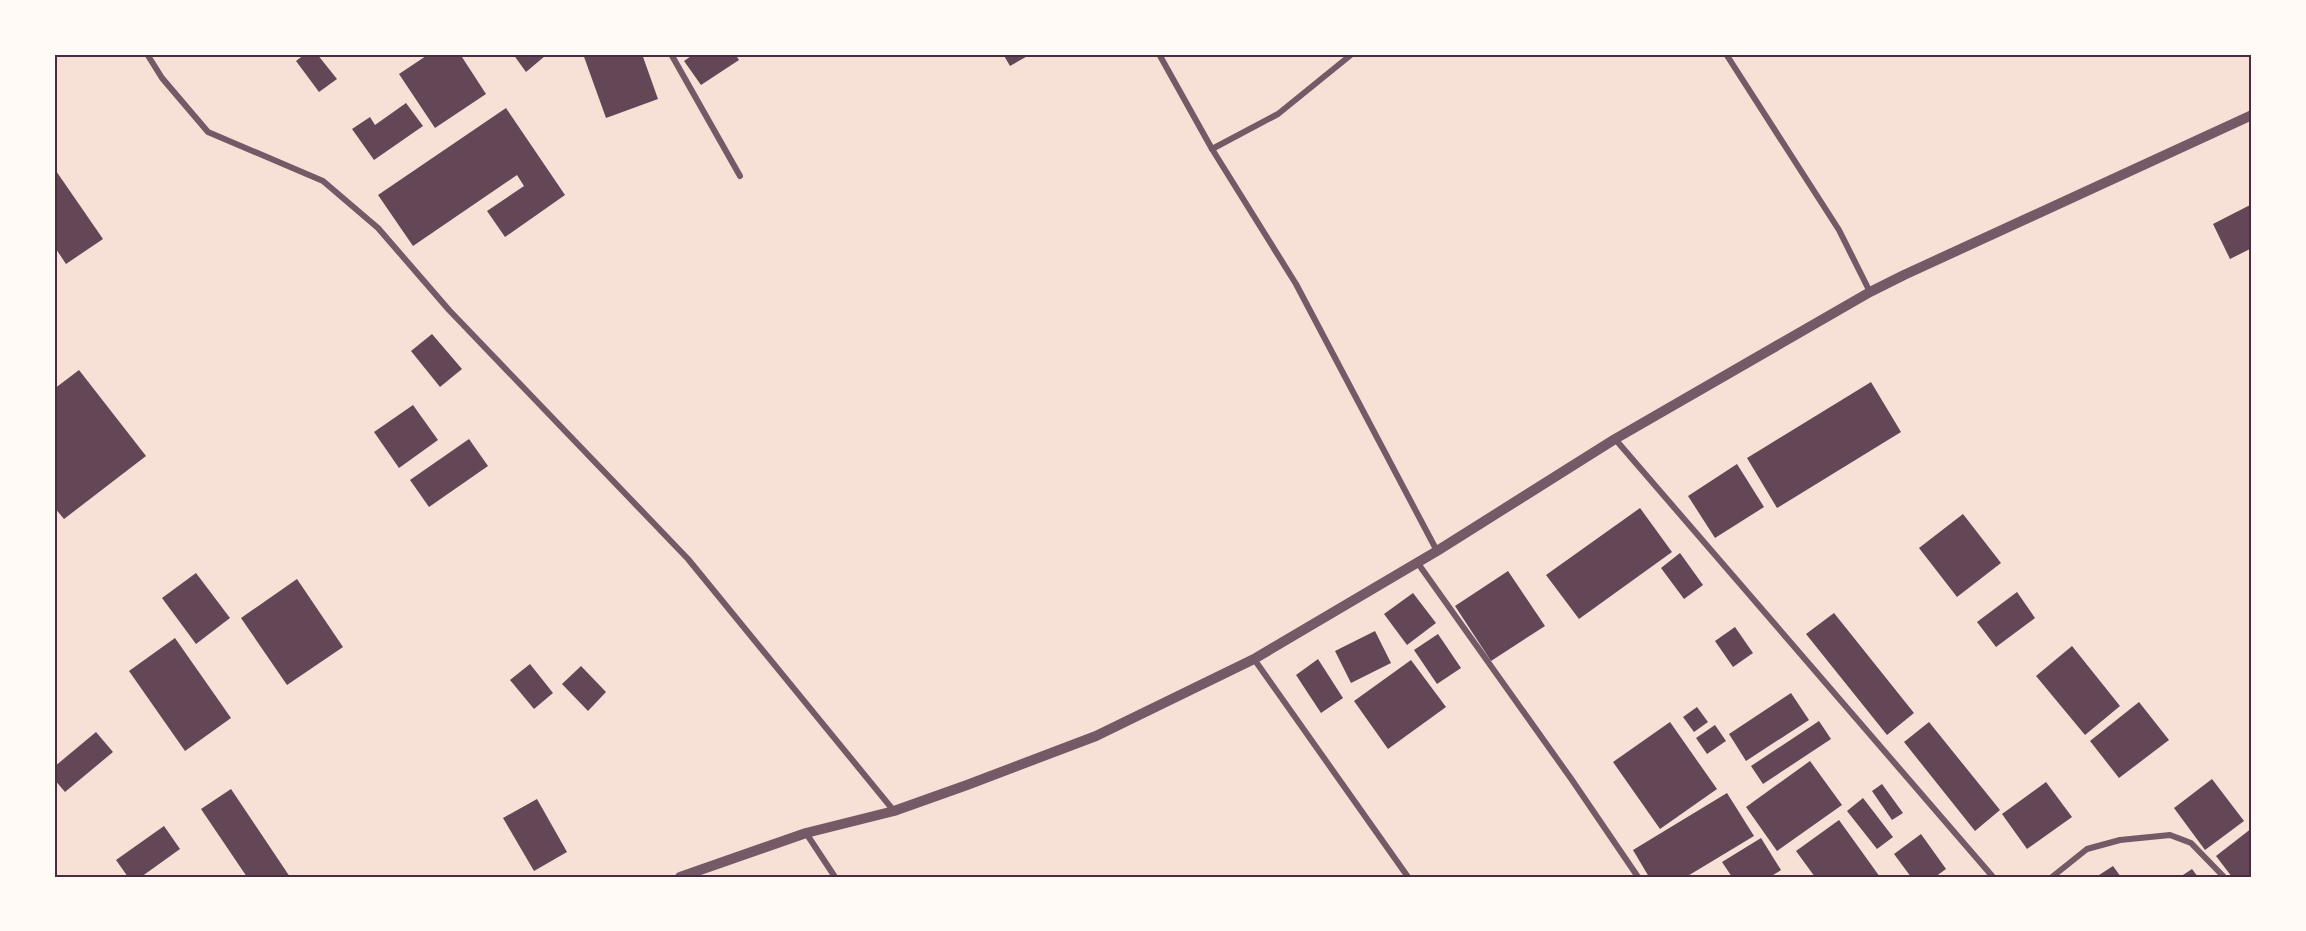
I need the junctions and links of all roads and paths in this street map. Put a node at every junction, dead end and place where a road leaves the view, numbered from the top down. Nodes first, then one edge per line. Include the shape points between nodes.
1 (147, 54) edge
2 (671, 54) edge
3 (1159, 54) edge
4 (1352, 54) edge
5 (1726, 54) edge
6 (2252, 115) edge
7 (1212, 149) junction
8 (740, 176) dead end
9 (1870, 292) junction
10 (1615, 439) junction
11 (1437, 551) junction
12 (1417, 562) junction
13 (1254, 659) junction
14 (894, 811) junction
15 (806, 833) junction
16 (680, 877) edge
17 (835, 877) edge
18 (1408, 877) edge
19 (1638, 877) edge
20 (1993, 877) edge
21 (2052, 877) edge
22 (2224, 877) edge

1 - 14 street via 208,132 323,181 378,228 449,310 688,559
2 - 8 street
3 - 7 street
4 - 7 street via 1278,114
5 - 9 street via 1839,230
6 - 9 street
7 - 11 street via 1296,284
9 - 10 street
10 - 11 street
10 - 20 street
11 - 12 street
12 - 13 street
12 - 19 street
13 - 14 street via 1096,736
13 - 18 street
14 - 15 street
15 - 16 street
15 - 17 street
21 - 22 street via 2087,849 2120,840 2170,835 2191,843

